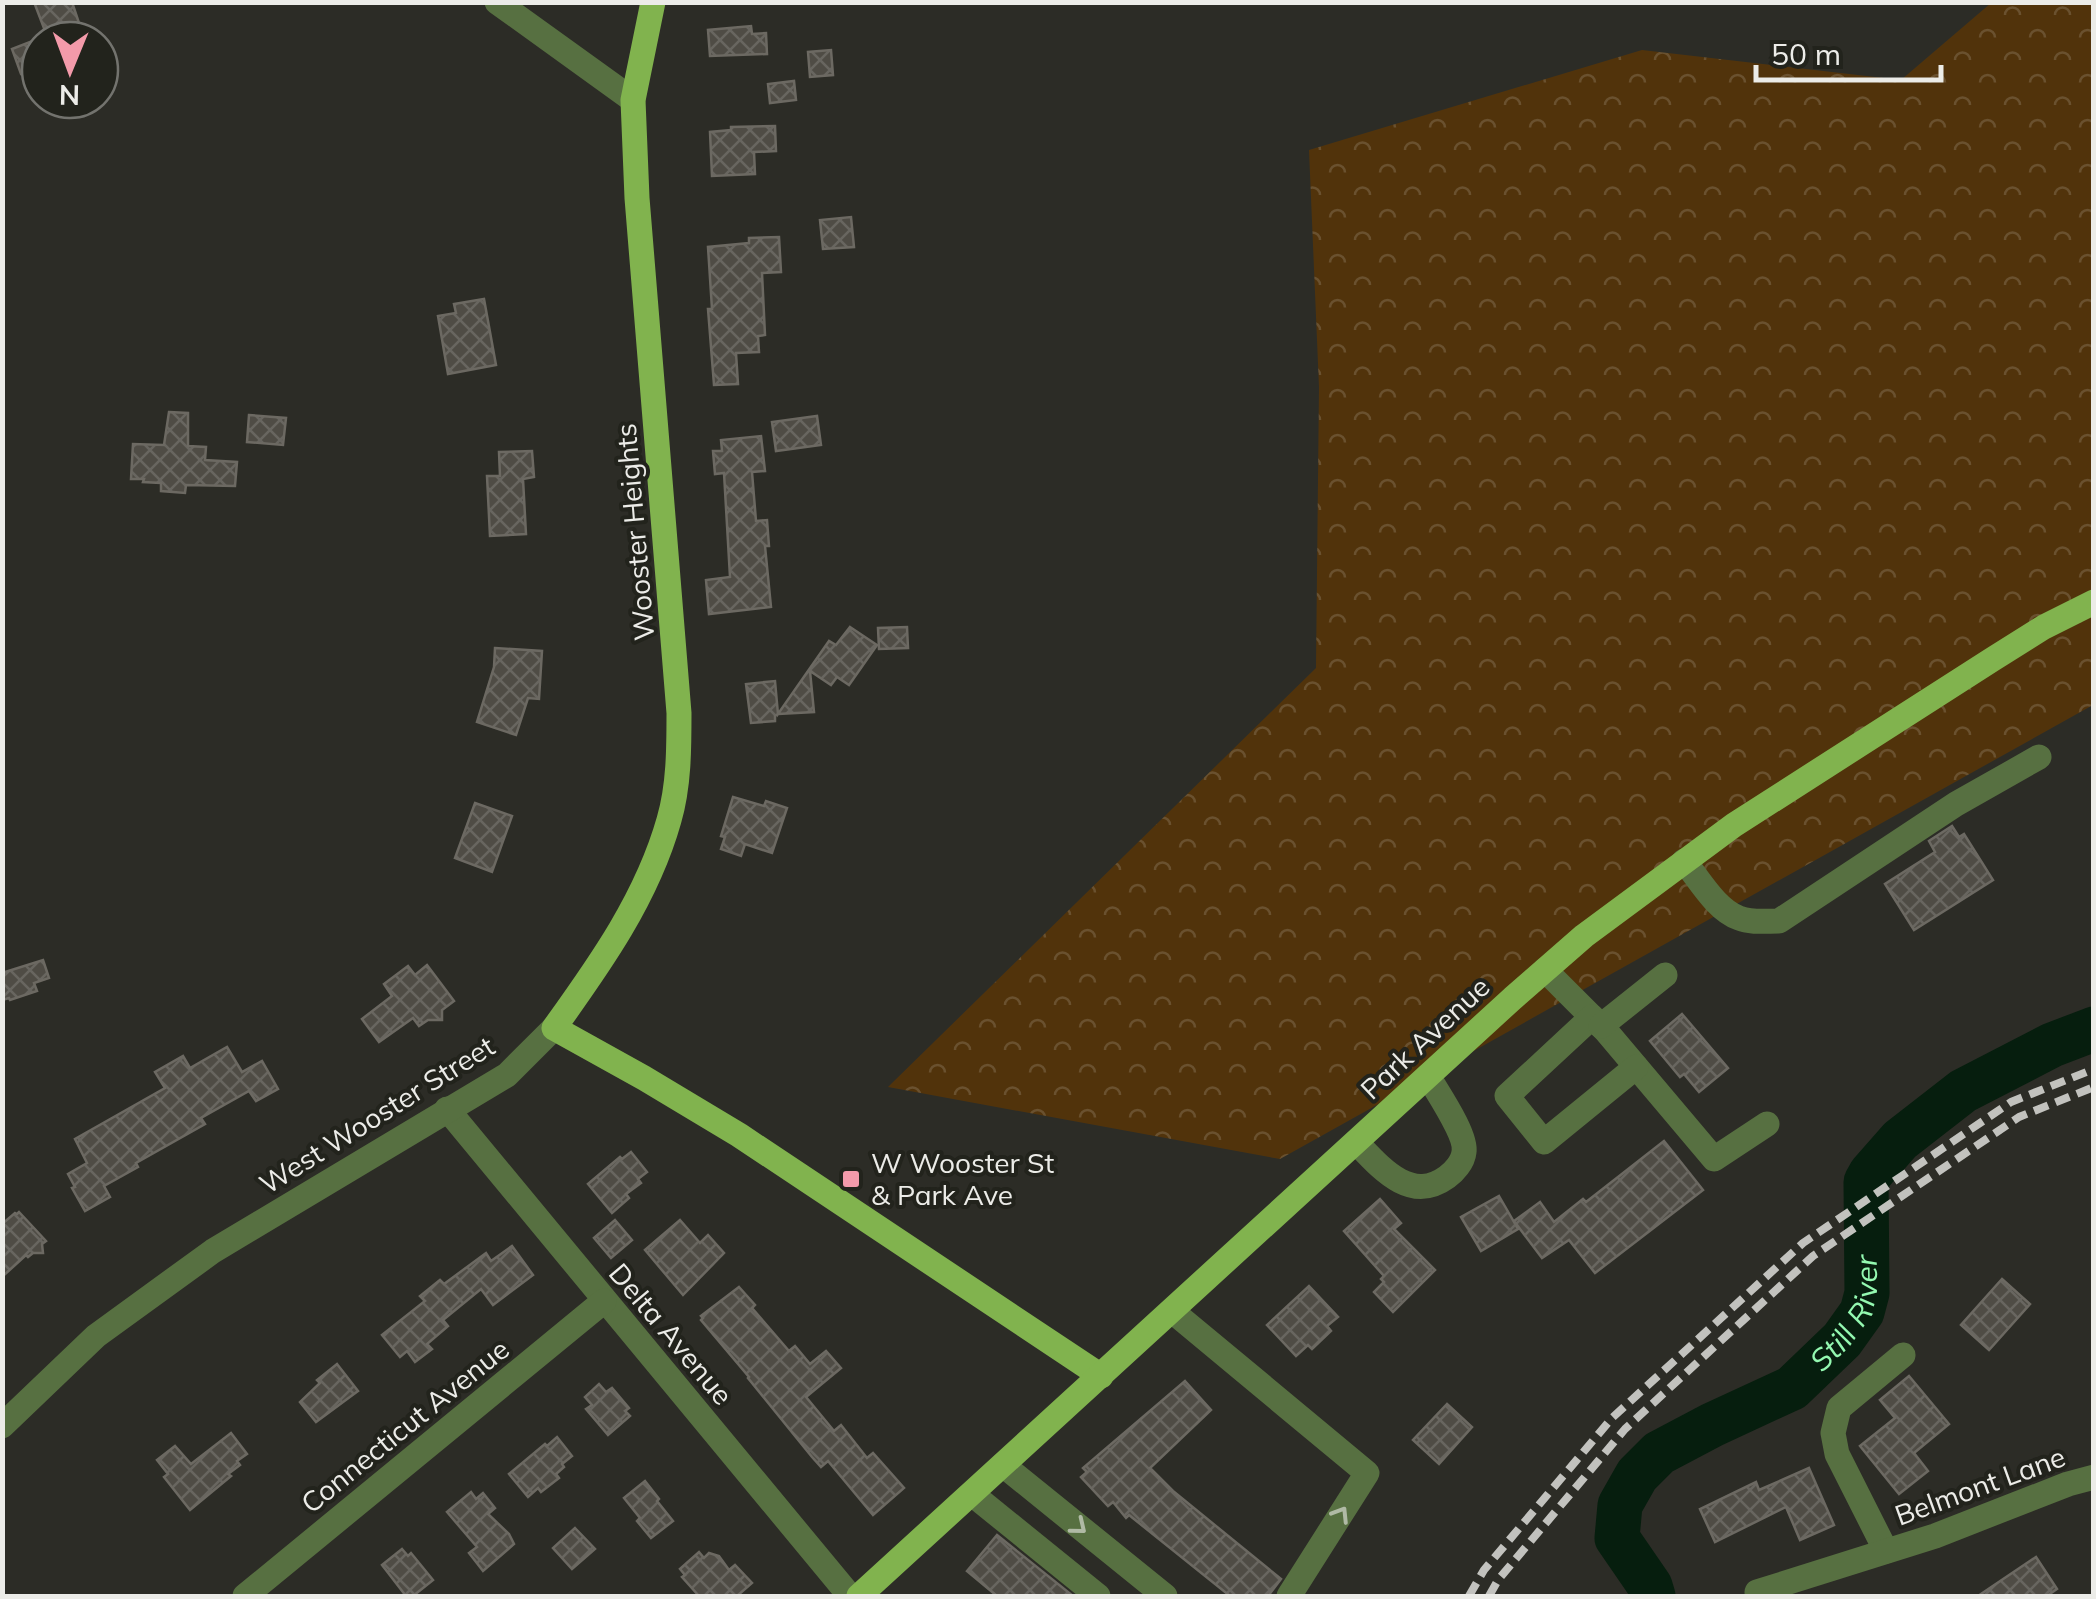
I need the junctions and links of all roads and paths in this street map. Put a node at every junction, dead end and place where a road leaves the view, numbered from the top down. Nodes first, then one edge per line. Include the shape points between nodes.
1 (497, 2) edge
2 (654, 2) edge
3 (633, 100) junction
4 (2094, 602) edge
5 (2039, 758) dead end
6 (1684, 861) junction
7 (1545, 970) junction
8 (1665, 976) dead end
9 (1596, 1021) junction
10 (554, 1028) junction
11 (1636, 1067) junction
12 (1428, 1076) junction
13 (447, 1109) junction
14 (1767, 1124) dead end
15 (1356, 1142) junction
16 (604, 1301) junction
17 (1172, 1311) junction
18 (1903, 1355) dead end
19 (1101, 1376) junction
20 (2, 1426) edge
21 (1003, 1465) junction
22 (2094, 1477) edge
23 (972, 1494) junction
24 (1886, 1551) junction
25 (1758, 1592) dead end
26 (244, 1596) edge
27 (850, 1596) edge
28 (858, 1596) edge
29 (1098, 1596) edge
30 (1165, 1596) edge
31 (1290, 1596) edge

1 - 3 street
2 - 3 main road, Wooster Heights
3 - 10 main road, Wooster Heights via 680,713 678,764 670,819 644,885
4 - 6 main road, Park Avenue via 1909,711
5 - 6 street via 1956,804 1779,921 1738,918
6 - 7 main road, Park Avenue
7 - 9 street
7 - 12 main road, Park Avenue
8 - 9 street
9 - 11 street
9 - 11 street via 1507,1096 1544,1142
10 - 13 street, West Wooster Street via 507,1075
10 - 19 main road via 739,1136
11 - 14 street via 1714,1159
12 - 15 main road, Park Avenue
12 - 15 street via 1463,1140 1452,1174 1416,1188 1394,1178
13 - 16 street, Delta Avenue
13 - 20 street, West Wooster Street via 213,1251 96,1336
15 - 17 main road, Park Avenue
16 - 26 street, Connecticut Avenue
16 - 27 street, Delta Avenue
17 - 19 main road, Park Avenue
31 -> 17 street via 1367,1473
18 - 24 street, Belmont Lane via 1840,1408 1833,1433
19 - 21 main road, Park Avenue
21 - 23 main road, Park Avenue
21 -> 30 street
22 - 24 street, Belmont Lane
23 - 28 main road, Park Avenue
23 - 29 street
24 - 25 street, Belmont Lane

